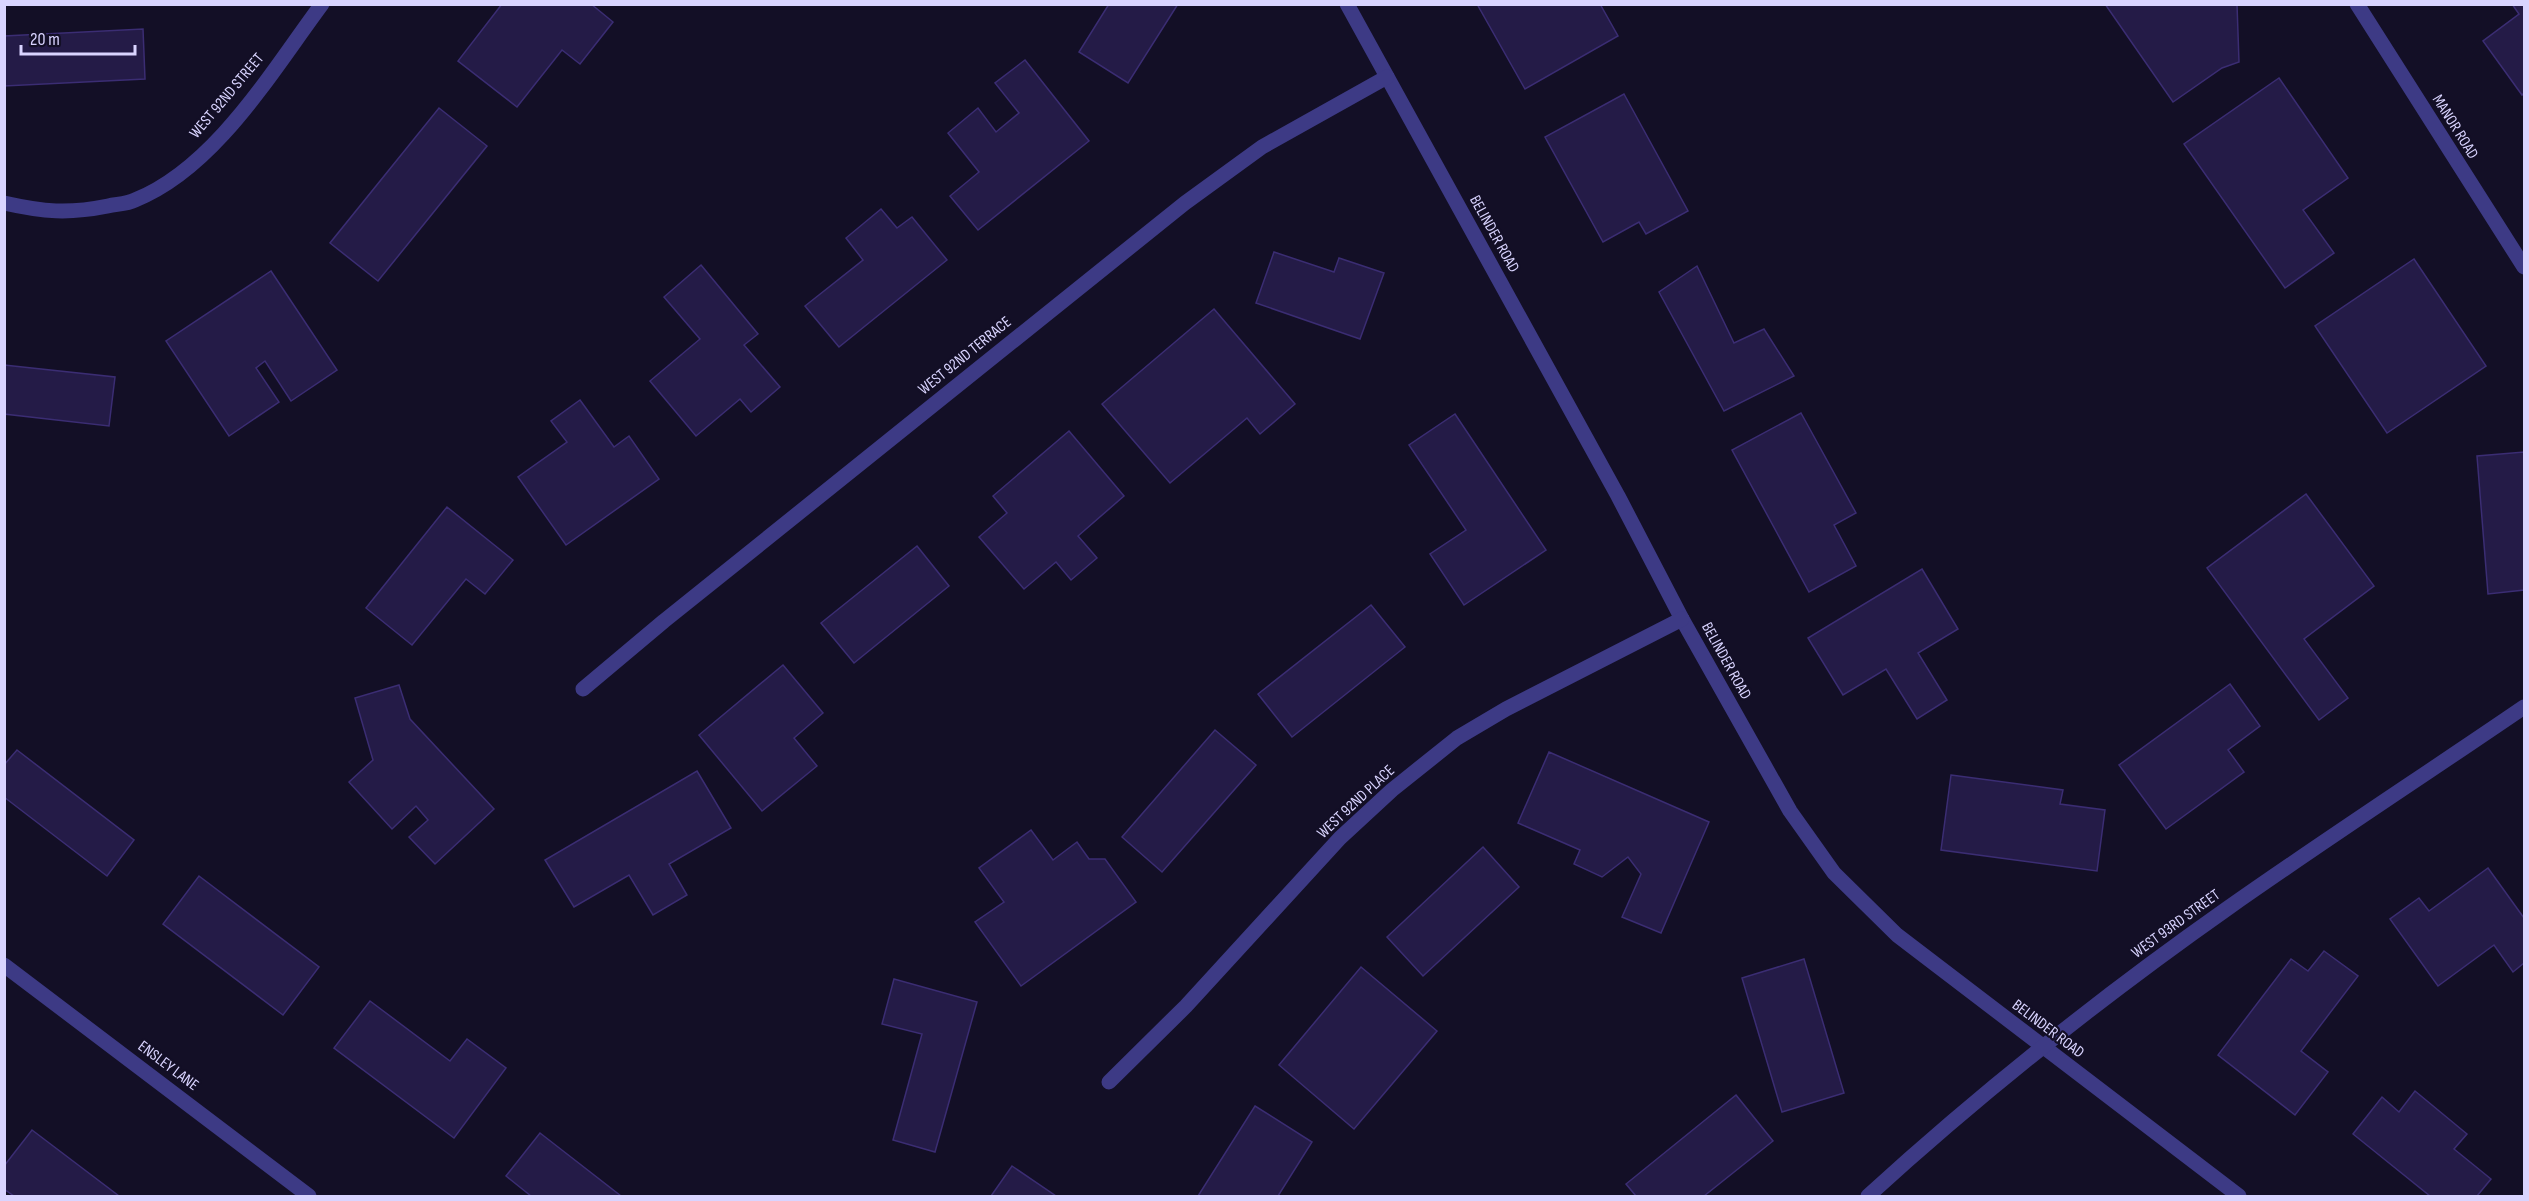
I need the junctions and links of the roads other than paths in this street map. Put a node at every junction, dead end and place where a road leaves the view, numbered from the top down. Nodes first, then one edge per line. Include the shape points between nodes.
1 (322, 4) edge
2 (1347, 4) edge
3 (2357, 4) edge
4 (1387, 77) junction
5 (4, 203) edge
6 (2524, 267) edge
7 (1682, 619) junction
8 (583, 689) dead end
9 (2524, 707) edge
10 (4, 965) edge
11 (2044, 1048) junction
12 (1109, 1082) dead end
13 (309, 1197) edge
14 (1868, 1197) edge
15 (2239, 1197) edge

1 - 5 street, WEST 92ND STREET via 216,142 174,179 134,201 81,212 42,212
2 - 4 street, BELINDER ROAD
3 - 6 street, MANOR ROAD
4 - 7 street, BELINDER ROAD
4 - 8 street, WEST 92ND TERRACE via 1262,147 1185,203
7 - 11 street, BELINDER ROAD via 1790,811 1834,873 1897,935
7 - 12 street, WEST 92ND PLACE via 1506,709 1457,738 1392,790 1340,838
9 - 11 street, WEST 93RD STREET via 2229,907
10 - 13 street, ENSLEY LANE
11 - 14 street, WEST 93RD STREET via 1937,1134
11 - 15 street, BELINDER ROAD

